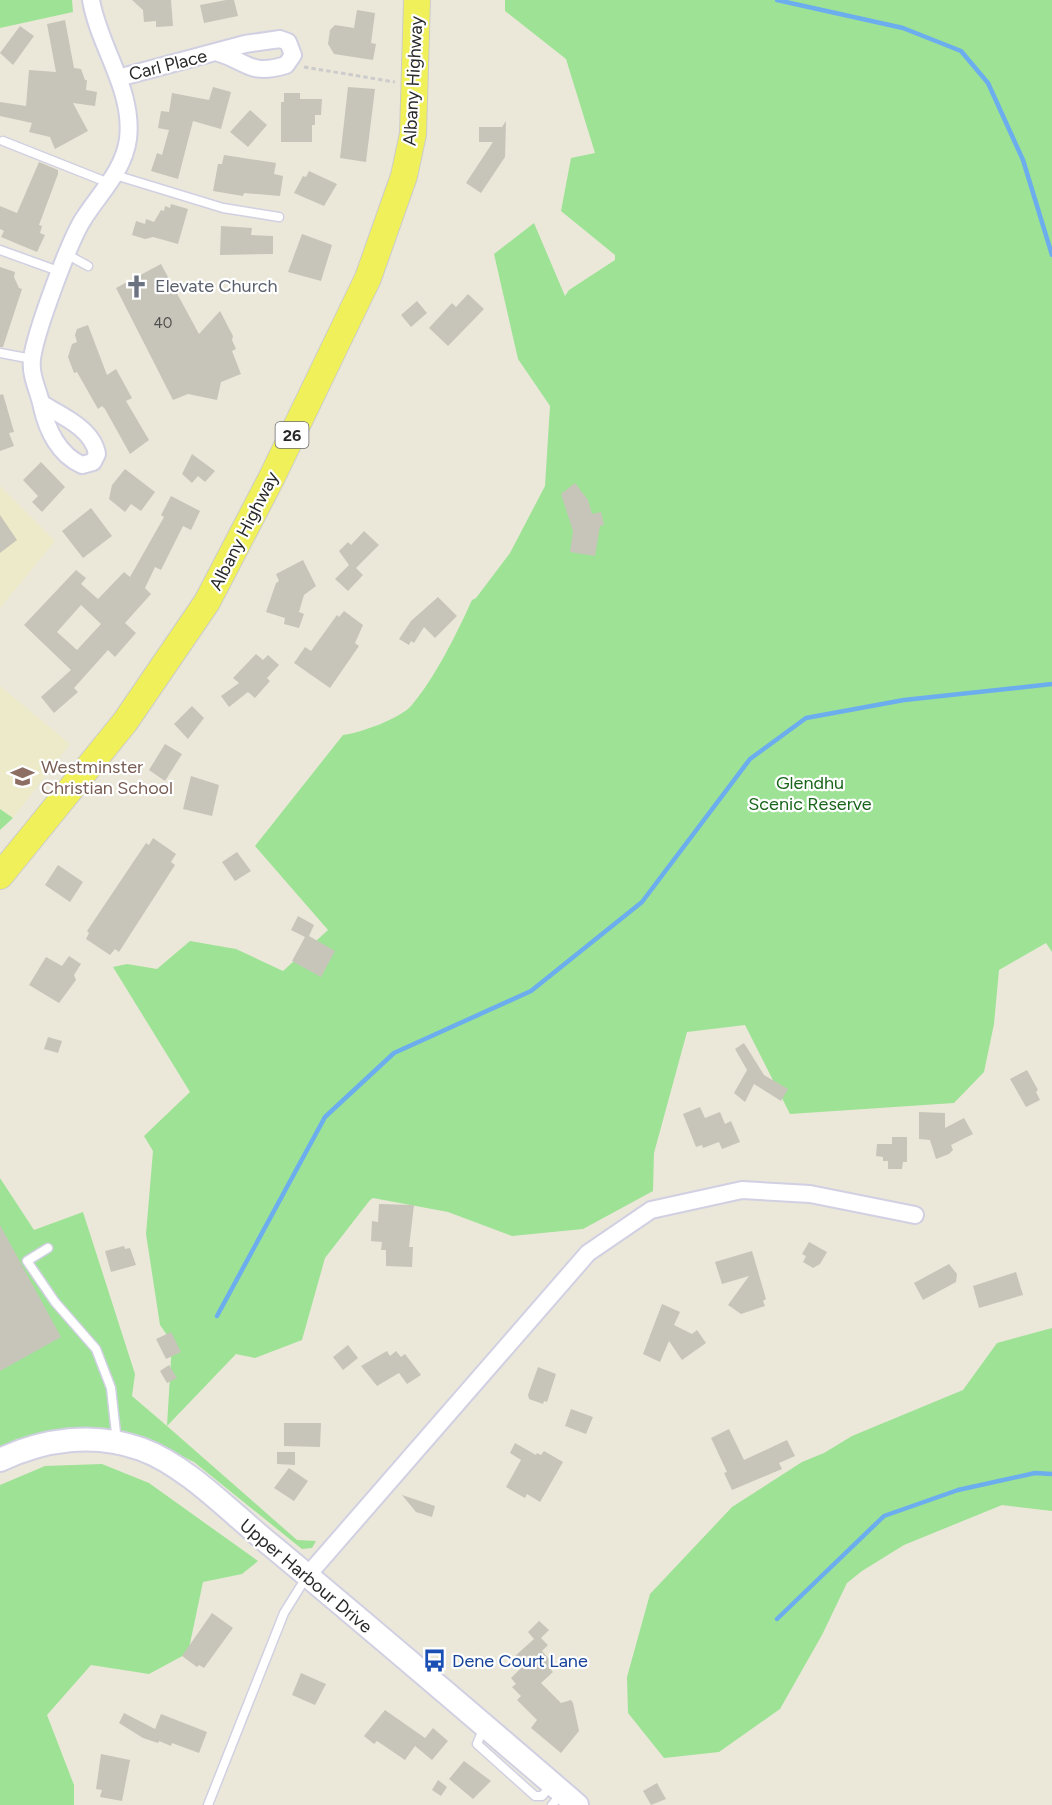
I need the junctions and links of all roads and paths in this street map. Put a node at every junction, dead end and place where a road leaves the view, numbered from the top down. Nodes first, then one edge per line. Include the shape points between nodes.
1 (91, 0) edge
2 (417, 0) edge
3 (219, 53) dead end
4 (296, 66) dead end
5 (118, 78) junction
6 (416, 85) junction
7 (3, 141) dead end
8 (112, 179) junction
9 (279, 217) dead end
10 (0, 250) edge
11 (68, 255) junction
12 (88, 266) dead end
13 (61, 272) junction
14 (0, 353) edge
15 (32, 359) junction
16 (42, 404) dead end
17 (0, 876) edge
18 (915, 1215) dead end
19 (48, 1248) dead end
20 (117, 1442) junction
21 (0, 1460) edge
22 (307, 1576) junction
23 (561, 1797) edge
24 (208, 1805) edge

1 - 5 street
2 - 6 main road, Albany Highway / 26
3 - 5 street, Carl Place
4 - 6 path
5 - 8 street via 129,125 128,142
6 - 17 main road, Albany Highway / 26 via 413,134 404,176 368,278 207,602 125,722
7 - 8 lane
8 - 9 lane via 223,208
8 - 11 street via 82,221
10 - 13 lane
11 - 12 lane
11 - 13 street
13 - 15 street
14 - 15 lane
15 - 16 street via 32,373
18 - 22 street via 810,1194 742,1190 651,1210 588,1253
19 - 20 lane via 27,1261 96,1349 111,1388
20 - 21 main road, Upper Harbour Drive via 51,1442
20 - 22 main road, Upper Harbour Drive via 169,1463
22 - 23 main road, Upper Harbour Drive
22 - 24 lane via 284,1613

